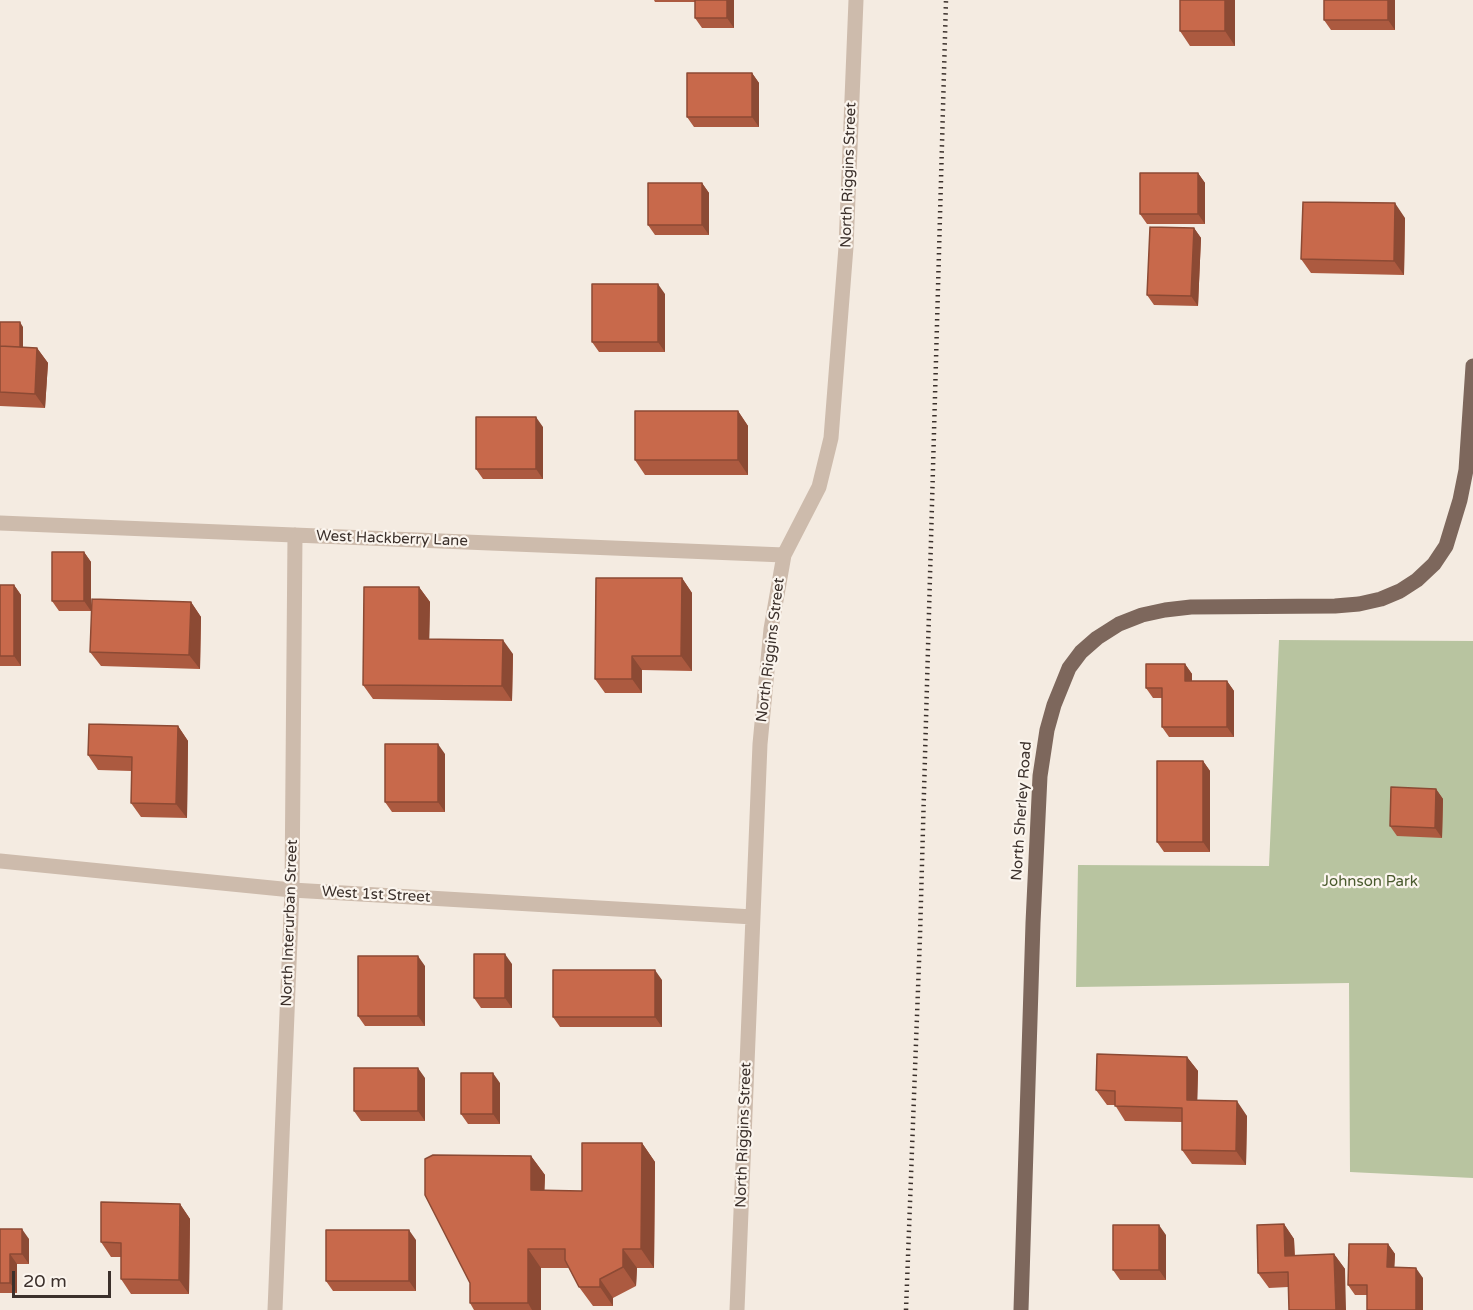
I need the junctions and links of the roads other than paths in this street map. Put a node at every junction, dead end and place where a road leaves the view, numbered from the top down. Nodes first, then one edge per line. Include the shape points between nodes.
1 (855, 0) edge
2 (1473, 366) edge
3 (0, 523) edge
4 (295, 535) junction
5 (784, 555) junction
6 (0, 861) edge
7 (292, 890) junction
8 (753, 917) junction
9 (275, 1310) edge
10 (737, 1310) edge
11 (1021, 1310) edge

1 - 5 street, North Riggins Street via 846,248 831,438 819,487
2 - 11 main road, North Sherley Road via 1466,470 1460,500 1446,546 1417,580 1381,599 1359,604 1191,607 1142,615 1097,639 1069,668 1047,729 1040,776
3 - 4 street, West Hackberry Lane
4 - 5 street, West Hackberry Lane
4 - 7 street, North Interurban Street
5 - 8 street, North Riggins Street via 771,629 760,744
6 - 7 street, West 1st Street
7 - 8 street, West 1st Street
7 - 9 street, North Interurban Street
8 - 10 street, North Riggins Street

